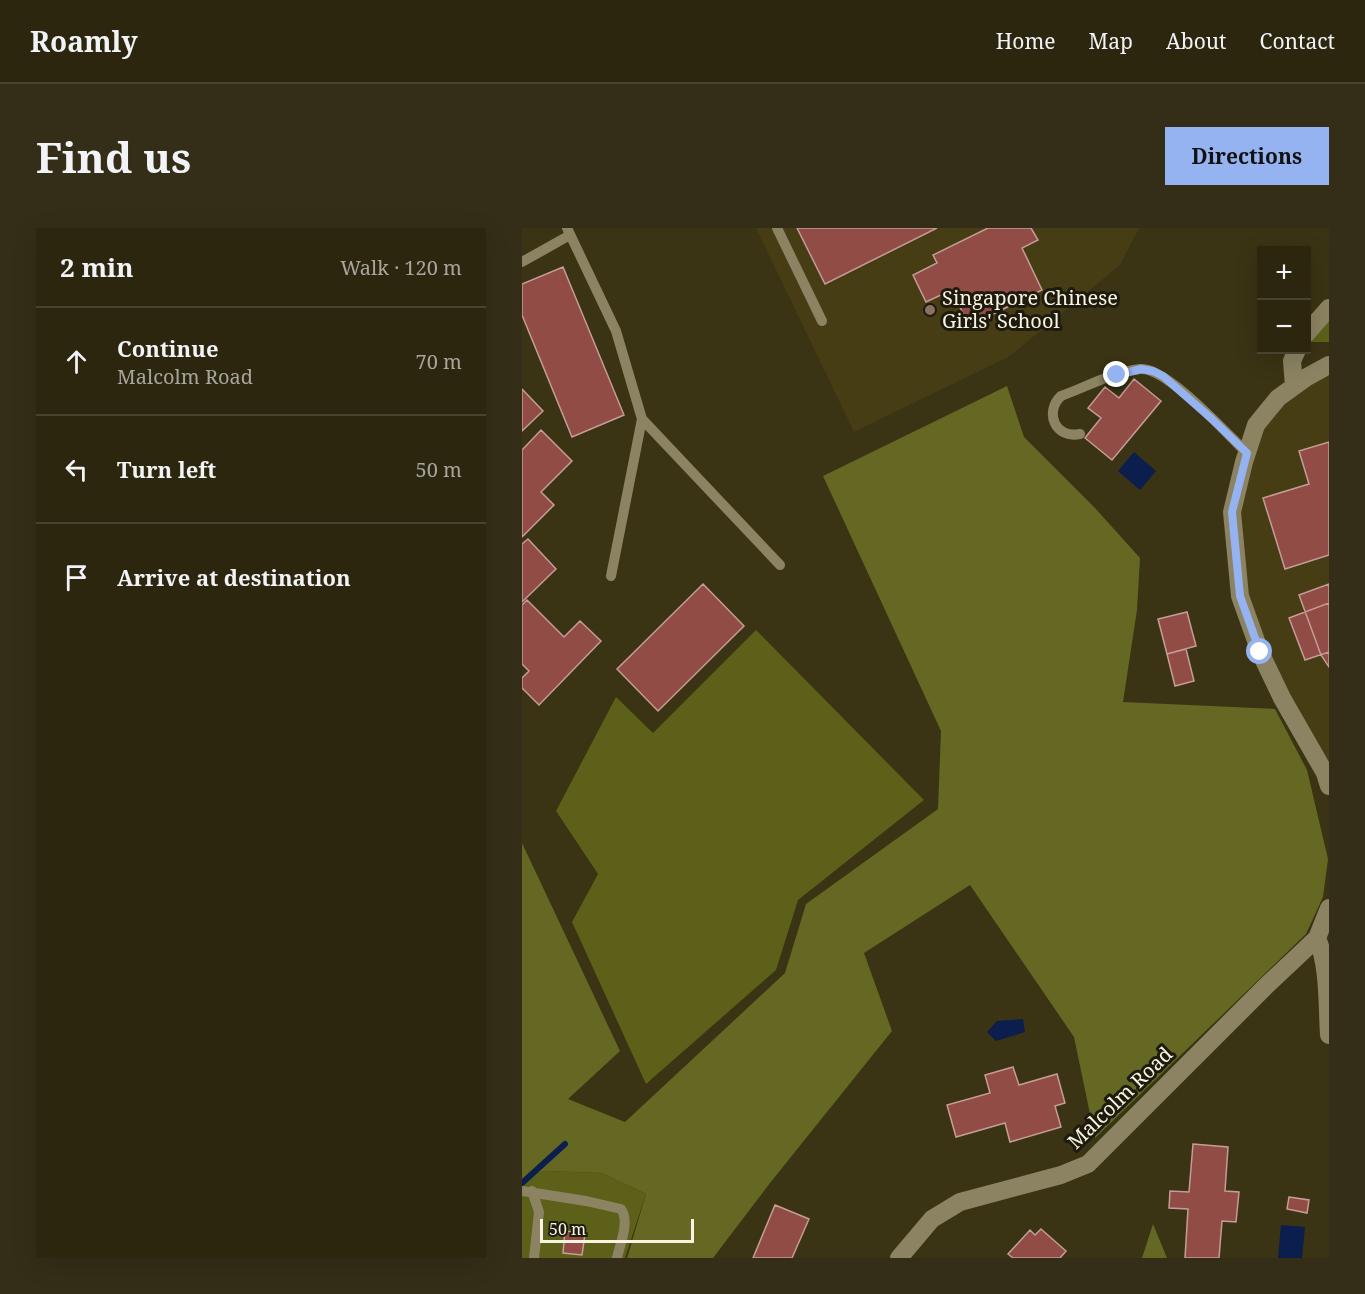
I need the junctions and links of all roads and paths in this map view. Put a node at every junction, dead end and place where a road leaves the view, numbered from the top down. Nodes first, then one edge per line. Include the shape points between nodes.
1 (777, 228) edge
2 (569, 232) edge
3 (522, 262) edge
4 (1329, 308) edge
5 (822, 321) dead end
6 (1311, 328) edge
7 (1295, 354) edge
8 (1329, 365) edge
9 (1294, 386) junction
10 (642, 419) junction
11 (1080, 434) dead end
12 (1247, 453) junction
13 (780, 565) dead end
14 (611, 576) dead end
15 (1329, 786) edge
16 (1329, 908) edge
17 (1317, 938) junction
18 (1329, 1035) edge
19 (528, 1191) edge
20 (534, 1258) edge
21 (617, 1258) edge
22 (899, 1258) edge

1 - 5 lane
2 - 3 lane
2 - 10 lane via 616,331
4 - 6 street
7 - 9 street
8 - 9 street
9 - 12 street via 1278,398 1256,425
10 - 13 lane
10 - 14 lane
11 - 12 lane via 1064,434 1056,426 1054,402 1061,396 1141,369 1163,376
12 - 15 street via 1232,512 1240,596 1260,652
16 - 17 street, Malcolm Road
17 - 18 street via 1329,979
17 - 22 street, Malcolm Road via 1088,1164 960,1202 932,1219
19 - 20 lane via 539,1212
19 - 21 lane via 621,1209 625,1225

